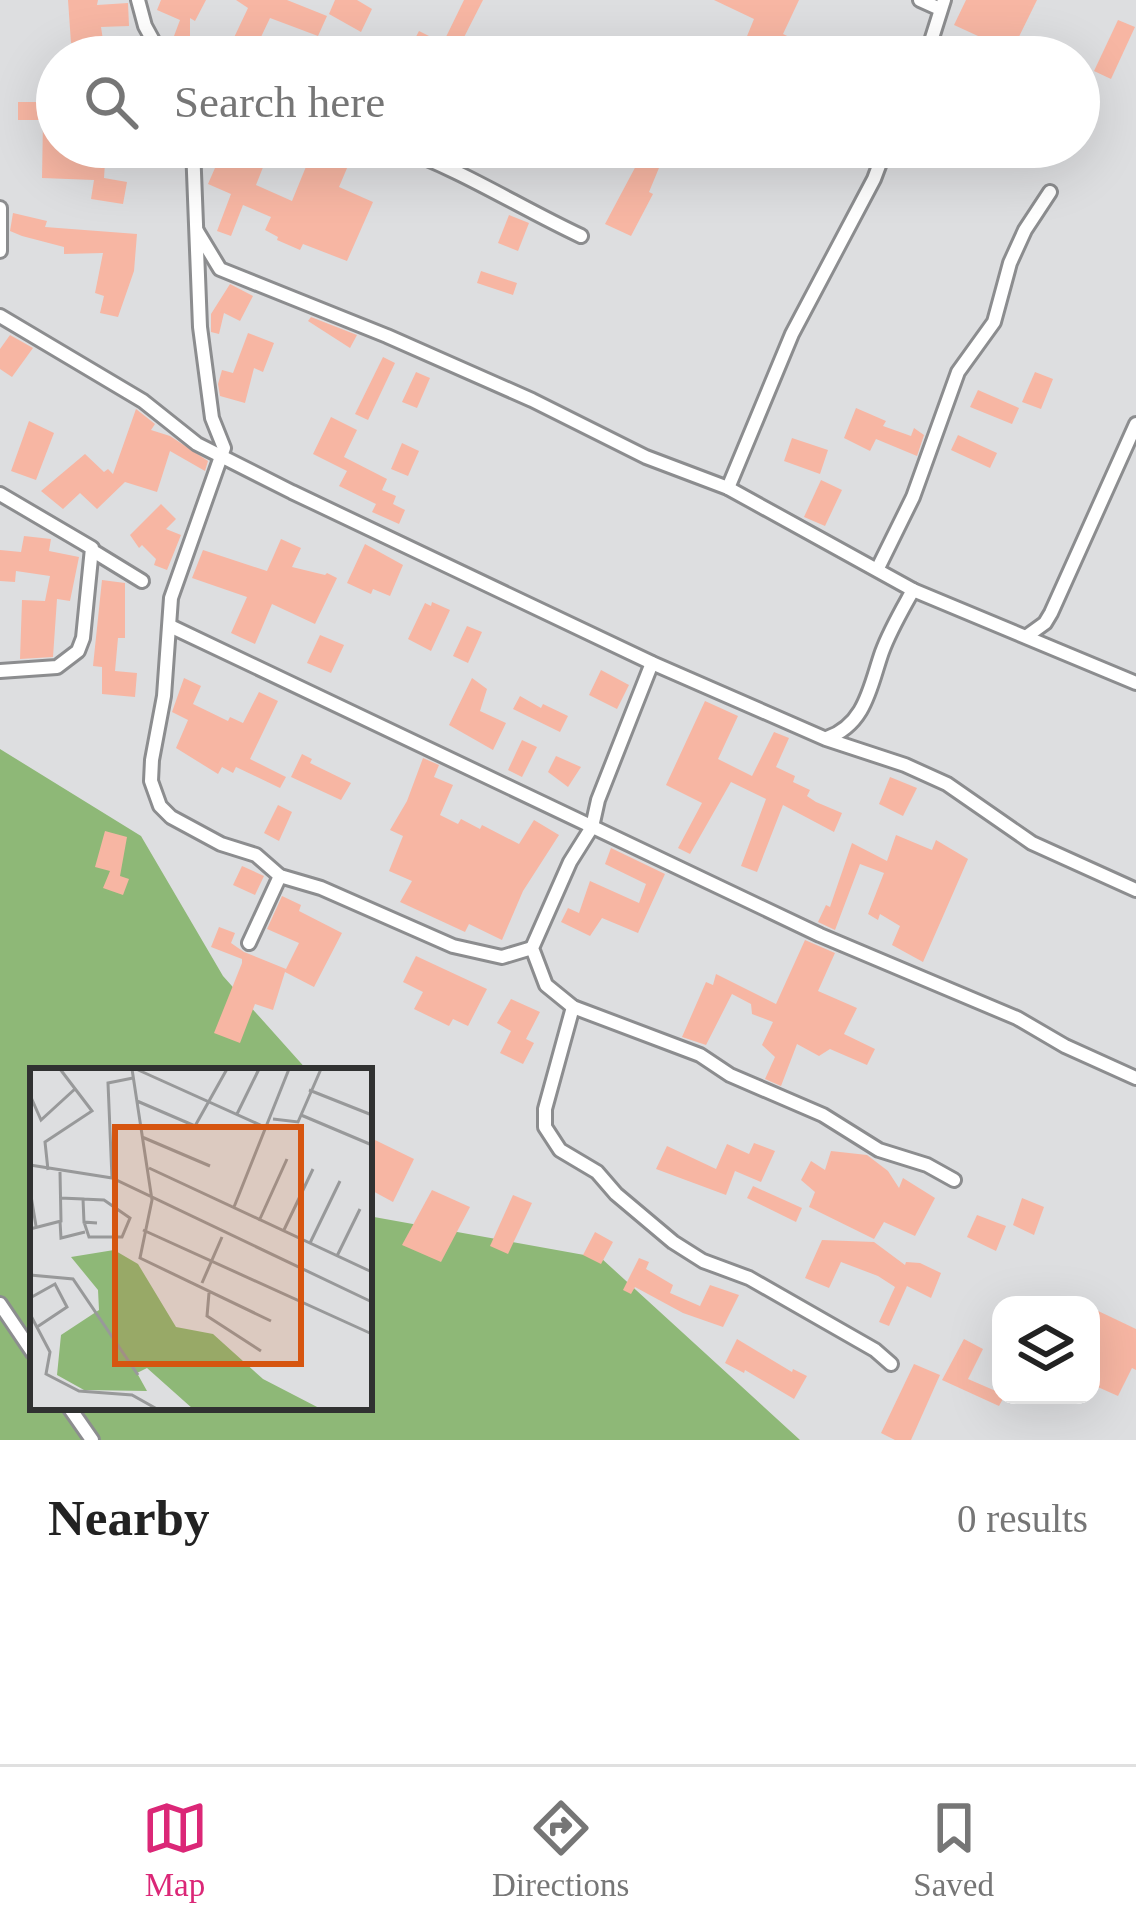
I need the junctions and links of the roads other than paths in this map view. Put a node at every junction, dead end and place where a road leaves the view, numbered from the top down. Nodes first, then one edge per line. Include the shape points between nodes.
1 (138, 0) edge
2 (920, 0) edge
3 (942, 4) edge
4 (151, 36) edge
5 (932, 36) edge
6 (194, 168) edge
7 (448, 168) edge
8 (878, 168) edge
9 (1050, 193) dead end
10 (0, 208) edge
11 (196, 230) junction
12 (581, 236) dead end
13 (0, 251) edge
14 (0, 316) edge
15 (212, 418) junction
16 (1136, 424) edge
17 (197, 444) junction
18 (223, 457) junction
19 (728, 488) junction
20 (0, 494) edge
21 (93, 551) junction
22 (878, 568) junction
23 (142, 581) dead end
24 (913, 590) junction
25 (170, 626) junction
26 (1028, 636) junction
27 (652, 663) junction
28 (0, 670) edge
29 (1136, 683) edge
30 (826, 739) junction
31 (592, 827) junction
32 (280, 876) junction
33 (1136, 890) edge
34 (249, 943) dead end
35 (532, 948) junction
36 (573, 1007) junction
37 (1136, 1078) edge
38 (954, 1180) dead end
39 (0, 1304) edge
40 (30, 1349) edge
41 (891, 1364) dead end
42 (71, 1410) edge
43 (92, 1440) edge

1 - 4 street
2 - 3 street
3 - 5 street
6 - 11 street
7 - 12 street
8 - 19 street via 792,334
9 - 22 street via 1024,230 994,322 958,372
10 - 13 street
11 - 15 street
11 - 19 street via 220,269
14 - 17 street via 143,401
15 - 17 street
15 - 18 street
16 - 26 street via 1051,613
17 - 18 street
18 - 25 street via 174,581
18 - 27 street
19 - 22 street
20 - 21 street
21 - 23 street
21 - 28 street via 78,652 57,668
22 - 24 street
24 - 26 street
24 - 30 street via 864,706
25 - 31 street
25 - 32 street via 154,797 171,817 246,849
26 - 29 street
27 - 30 street
27 - 31 street
30 - 33 street via 947,784 1033,843
31 - 35 street
31 - 37 street
32 - 34 street
32 - 35 street via 453,946 502,957
35 - 36 street via 546,985
36 - 38 street via 700,1055 879,1150
36 - 41 street via 545,1109 545,1127 560,1150 597,1172 673,1242 766,1287
39 - 40 street
42 - 43 street

